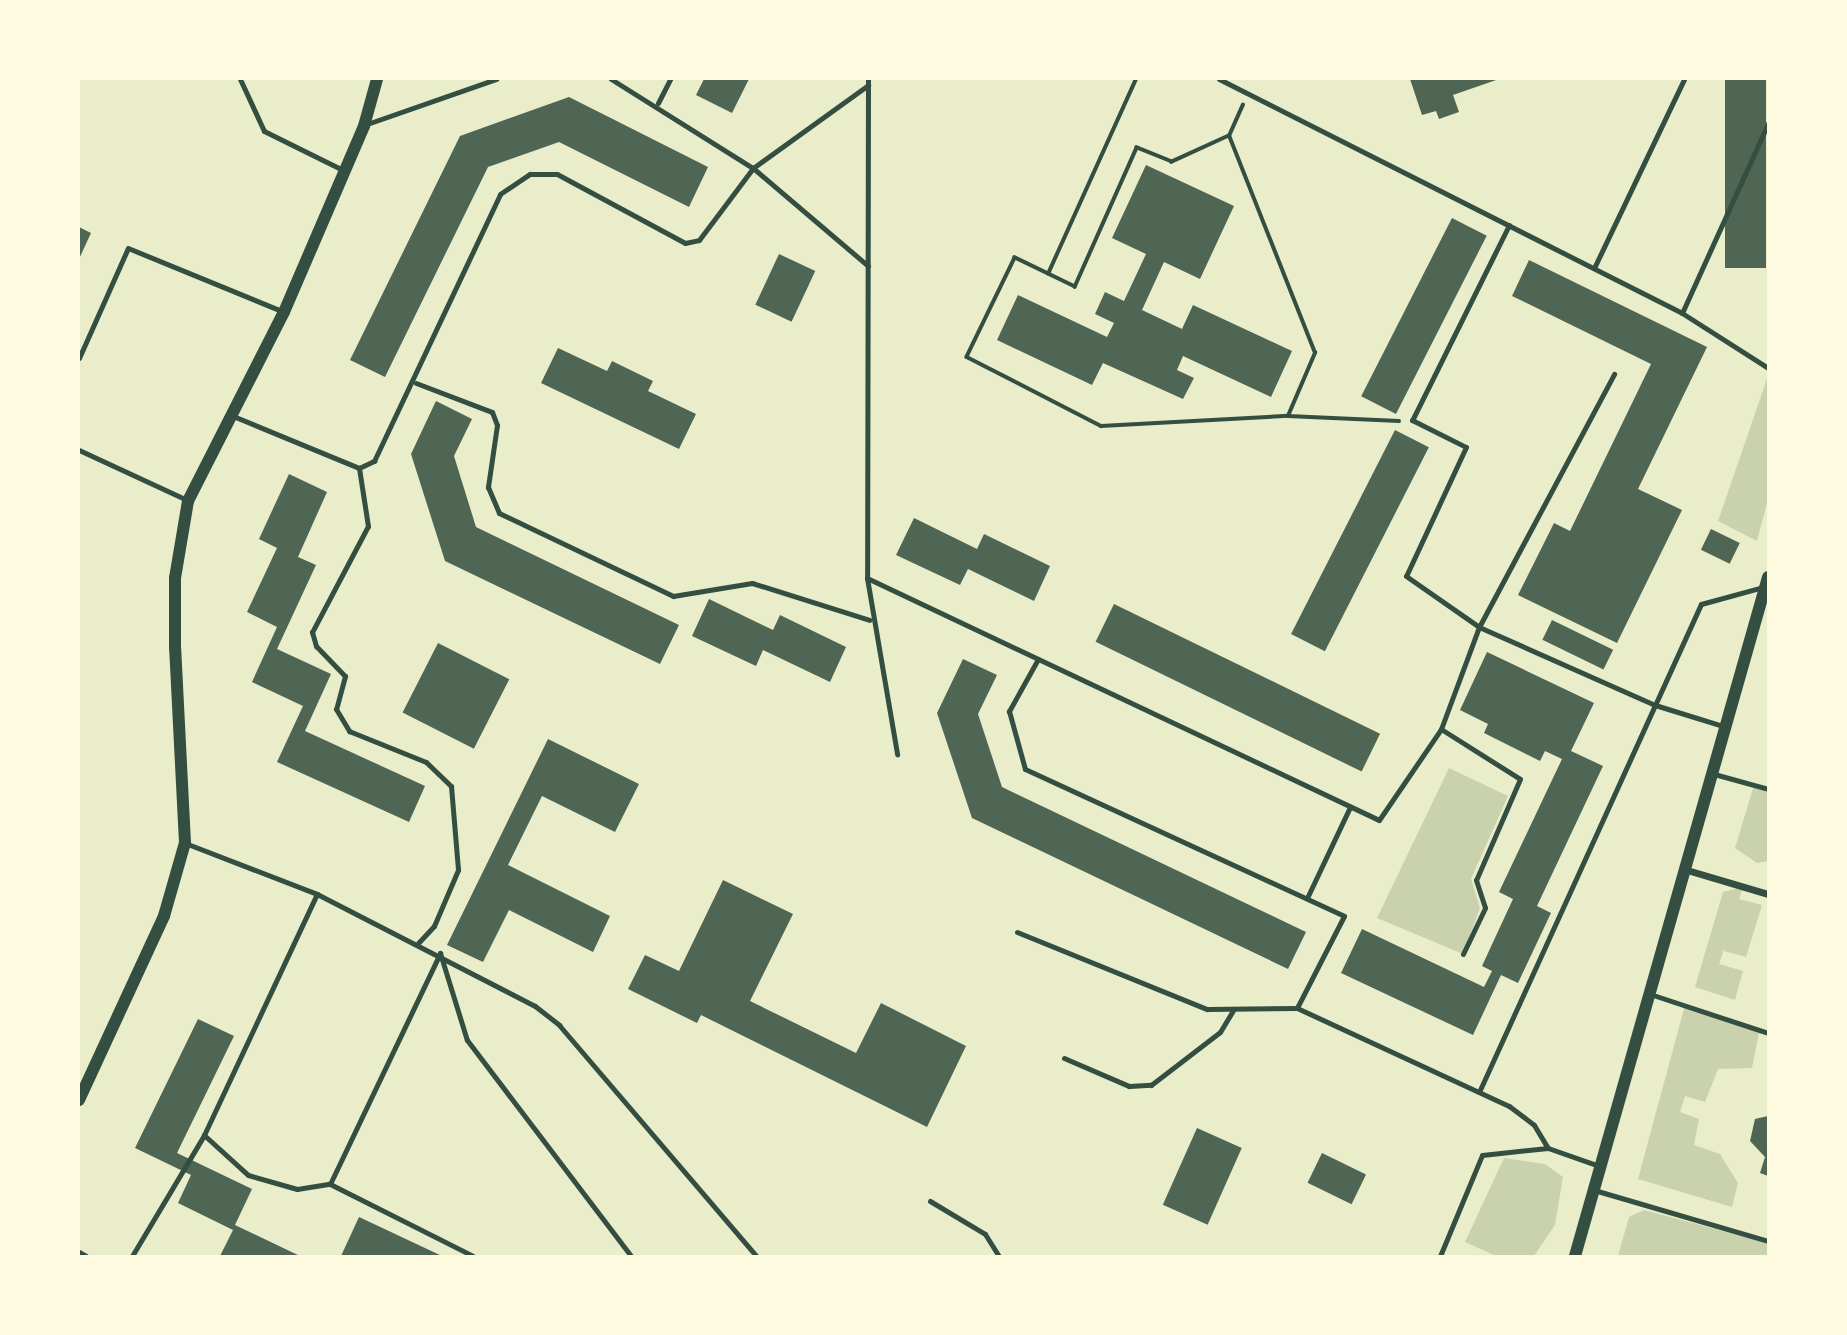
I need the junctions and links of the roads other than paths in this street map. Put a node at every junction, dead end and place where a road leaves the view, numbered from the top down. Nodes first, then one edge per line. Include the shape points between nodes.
1 (240, 79) edge
2 (377, 79) edge
3 (496, 79) edge
4 (611, 79) edge
5 (670, 79) edge
6 (1220, 79) edge
7 (1684, 79) edge
8 (868, 82) edge
9 (658, 103) junction
10 (1768, 123) edge
11 (364, 125) junction
12 (753, 168) junction
13 (346, 171) junction
14 (1509, 225) junction
15 (867, 266) junction
16 (1594, 268) junction
17 (285, 312) junction
18 (1682, 313) junction
19 (79, 358) edge
20 (1768, 368) edge
21 (1614, 374) dead end
22 (416, 383) junction
23 (230, 414) junction
24 (79, 450) edge
25 (359, 468) junction
26 (188, 501) junction
27 (867, 578) junction
28 (1767, 582) edge
29 (869, 620) junction
30 (1479, 627) junction
31 (1038, 659) junction
32 (1655, 705) junction
33 (1726, 728) junction
34 (1441, 729) junction
35 (897, 754) dead end
36 (1714, 774) junction
37 (1768, 789) edge
38 (1350, 807) junction
39 (185, 843) junction
40 (1687, 870) junction
41 (317, 894) junction
42 (1768, 894) edge
43 (1307, 898) junction
44 (1017, 932) dead end
45 (418, 943) junction
46 (440, 953) junction
47 (1463, 954) dead end
48 (1653, 995) junction
49 (1297, 1008) junction
50 (1233, 1010) junction
51 (1768, 1033) edge
52 (1065, 1058) dead end
53 (1479, 1092) junction
54 (79, 1100) edge
55 (204, 1135) junction
56 (1548, 1148) junction
57 (1601, 1167) junction
58 (330, 1184) junction
59 (1594, 1190) junction
60 (930, 1202) dead end
61 (1768, 1241) edge
62 (79, 1251) edge
63 (86, 1256) edge
64 (132, 1256) edge
65 (473, 1256) edge
66 (631, 1256) edge
67 (756, 1256) edge
68 (999, 1256) edge
69 (1443, 1256) edge
70 (1575, 1256) edge

1 - 13 lane via 264,131
2 - 11 street
3 - 11 lane
4 - 9 lane
5 - 9 lane
6 - 14 lane
7 - 16 lane
8 - 12 lane
8 - 15 lane
9 - 12 lane
10 - 18 lane
11 - 13 street
12 - 15 lane
12 - 22 lane via 708,233 685,243 557,174 530,174 500,194
13 - 17 street
14 - 16 lane
14 - 30 lane via 1412,420 1466,447 1406,576
15 - 27 lane
16 - 18 lane
17 - 19 lane via 128,248
17 - 23 street
18 - 20 lane
21 - 30 lane
22 - 25 lane via 374,461
22 - 29 lane via 492,412 497,425 488,487 499,513 673,596 752,583
23 - 25 lane
23 - 26 street
24 - 26 lane
25 - 45 lane via 368,526 312,632 316,646 345,676 337,709 349,731 426,762 451,786 458,870 434,926
26 - 39 street via 175,578 174,648
27 - 29 lane
27 - 31 lane
28 - 32 lane via 1701,604
28 - 33 street
29 - 35 lane
30 - 32 lane
30 - 34 lane
31 - 38 lane
31 - 43 lane via 1009,711 1025,769
32 - 33 lane
32 - 53 lane
33 - 36 street
34 - 38 lane via 1379,820
34 - 47 lane via 1520,779 1476,880 1485,908
36 - 37 lane
36 - 40 street
38 - 43 lane
39 - 41 lane
39 - 54 street via 164,916
40 - 42 street
40 - 48 street
41 - 45 lane
41 - 55 lane
43 - 49 lane via 1345,916
44 - 50 lane via 1208,1009
45 - 46 lane
46 - 58 lane
46 - 66 lane via 467,1040
46 - 67 lane via 498,982 558,1025
48 - 51 lane
48 - 57 street
49 - 50 lane
49 - 53 lane
50 - 52 lane via 1220,1032 1151,1085 1129,1086
53 - 56 lane via 1534,1125
55 - 58 lane via 248,1175 297,1189
55 - 64 lane
56 - 57 lane
56 - 69 lane via 1482,1155
57 - 59 street
58 - 65 lane
59 - 61 lane
59 - 70 street
60 - 68 lane via 985,1234
62 - 63 lane

